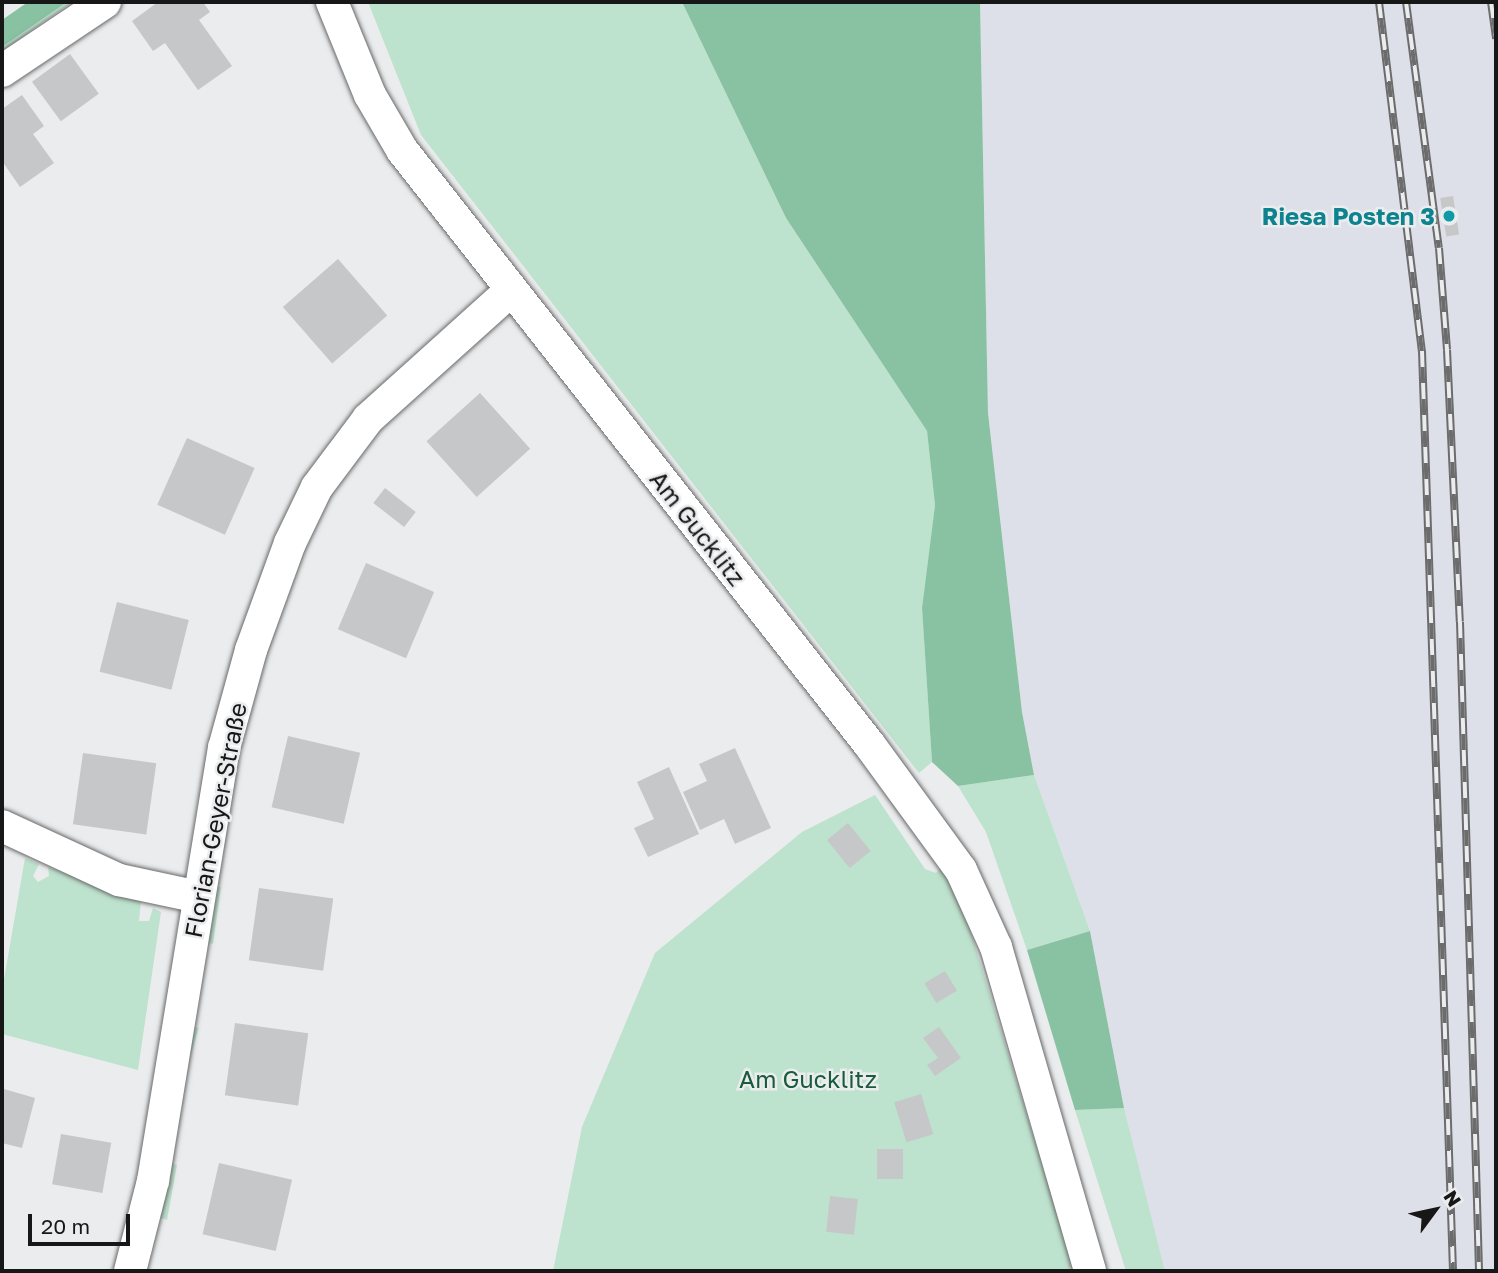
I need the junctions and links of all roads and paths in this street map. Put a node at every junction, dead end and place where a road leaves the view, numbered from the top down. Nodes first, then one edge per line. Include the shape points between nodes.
1 (105, 2) edge
2 (332, 2) edge
3 (2, 71) edge
4 (510, 291) junction
5 (2, 826) edge
6 (198, 897) junction
7 (131, 1271) edge
8 (1090, 1271) edge

1 - 3 street
2 - 4 street, Am Gucklitz via 385,123
4 - 6 street, Florian-Geyer-Straße via 368,419 331,466 303,515 235,703
4 - 8 street, Am Gucklitz via 869,744 961,870 996,947
5 - 6 street via 119,880
6 - 7 street, Florian-Geyer-Straße via 153,1181

